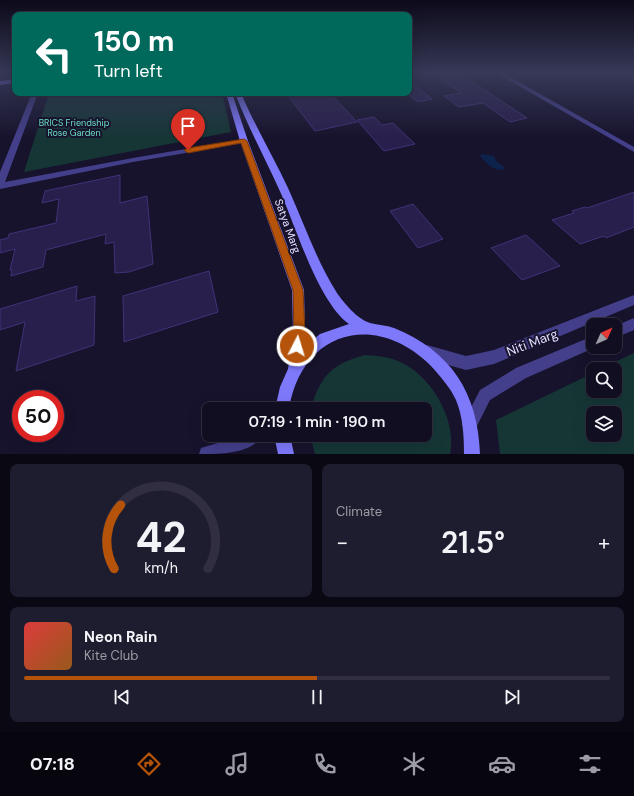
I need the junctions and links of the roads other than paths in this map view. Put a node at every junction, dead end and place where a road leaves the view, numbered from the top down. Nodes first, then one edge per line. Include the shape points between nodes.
1 (536, 94) edge
2 (34, 96) edge
3 (230, 96) edge
4 (239, 96) edge
5 (244, 141) junction
6 (634, 150) edge
7 (0, 183) edge
8 (0, 186) edge
9 (634, 300) edge
10 (634, 324) edge
11 (366, 328) junction
12 (622, 329) edge
13 (586, 345) edge
14 (427, 352) junction
15 (293, 372) junction
16 (282, 402) edge
17 (470, 425) junction
18 (243, 442) edge
19 (283, 442) edge
20 (207, 454) edge
21 (286, 454) edge
22 (472, 454) edge

1 - 6 street
2 - 7 street
3 - 5 main road, Satya Marg
4 - 11 main road, Satya Marg via 313,259 333,297 351,318
5 - 8 street
5 - 15 main road, Satya Marg via 298,290 299,333
9 - 14 street, Niti Marg via 494,356 466,363
10 - 12 street
11 - 14 main road via 387,331 408,339
11 - 15 main road via 342,332 320,342 301,360
13 - 17 street, Niti Marg via 521,373 485,395
14 - 17 main road via 446,371 458,390 466,407
15 - 16 main road
17 - 22 main road
18 - 20 street
19 - 21 main road

